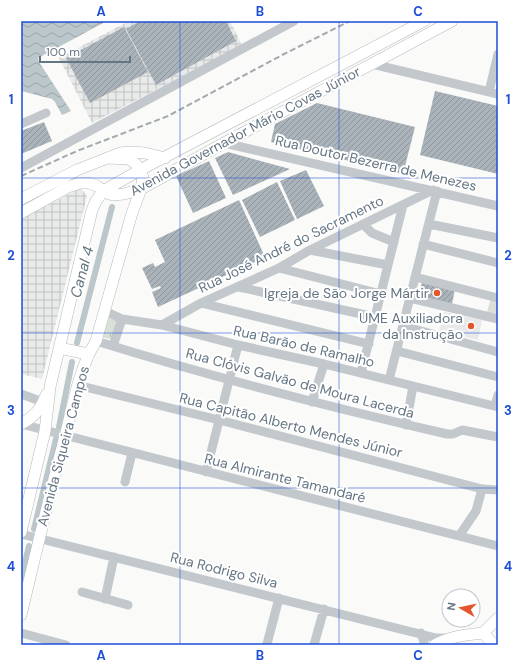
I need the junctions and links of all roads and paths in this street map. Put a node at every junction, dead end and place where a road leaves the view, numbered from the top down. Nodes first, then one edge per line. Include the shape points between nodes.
1 (294, 21) edge
2 (424, 21) edge
3 (452, 21) edge
4 (498, 54) edge
5 (372, 64) junction
6 (494, 93) edge
7 (46, 113) dead end
8 (21, 124) edge
9 (224, 143) junction
10 (108, 158) junction
11 (165, 158) junction
12 (21, 168) edge
13 (140, 170) junction
14 (141, 189) junction
15 (103, 191) junction
16 (435, 191) junction
17 (21, 199) edge
18 (403, 205) junction
19 (498, 206) edge
20 (21, 212) edge
21 (363, 224) junction
22 (429, 224) junction
23 (498, 238) edge
24 (394, 242) junction
25 (423, 244) junction
26 (310, 250) junction
27 (498, 263) edge
28 (388, 265) junction
29 (279, 268) junction
30 (415, 277) junction
31 (239, 286) junction
32 (381, 294) junction
33 (410, 298) junction
34 (498, 298) edge
35 (201, 303) junction
36 (105, 311) junction
37 (375, 317) junction
38 (122, 319) junction
39 (498, 319) edge
40 (162, 325) junction
41 (403, 326) junction
42 (96, 341) junction
43 (368, 344) junction
44 (238, 345) junction
45 (113, 346) junction
46 (62, 349) junction
47 (396, 351) junction
48 (498, 352) edge
49 (86, 354) junction
50 (324, 364) junction
51 (361, 373) junction
52 (498, 377) edge
53 (389, 380) junction
54 (229, 381) junction
55 (77, 386) junction
56 (413, 386) junction
57 (50, 387) junction
58 (21, 394) edge
59 (498, 395) edge
60 (43, 402) junction
61 (312, 402) junction
62 (497, 406) edge
63 (219, 420) junction
64 (21, 424) edge
65 (406, 425) junction
66 (47, 431) junction
67 (63, 435) junction
68 (498, 435) edge
69 (132, 453) junction
70 (206, 472) junction
71 (125, 482) dead end
72 (482, 488) junction
73 (498, 490) edge
74 (21, 534) edge
75 (459, 536) junction
76 (38, 539) junction
77 (498, 546) edge
78 (114, 557) junction
79 (82, 592) dead end
80 (279, 598) junction
81 (104, 599) junction
82 (128, 605) dead end
83 (324, 609) junction
84 (21, 615) edge
85 (498, 618) edge
86 (21, 633) edge
87 (421, 633) junction
88 (483, 633) junction
89 (454, 638) junction
90 (498, 642) edge
91 (267, 644) edge
92 (66, 645) edge
93 (314, 645) edge
94 (424, 645) edge
95 (435, 645) edge
96 (495, 645) edge

1 - 12 street
2 - 11 main road, Avenida Governador Mário Covas Júnior
3 - 5 main road, Avenida Governador Mário Covas Júnior
4 - 6 street
5 - 6 street
5 - 9 main road, Avenida Governador Mário Covas Júnior
7 - 8 street
9 - 14 main road, Avenida Governador Mário Covas Júnior
9 - 16 street, Rua Doutor Bezerra de Menezes
10 - 11 main road via 130,152
10 - 13 main road via 129,159
10 - 17 main road via 77,170
11 - 13 main road, Avenida Governador Mário Covas Júnior
13 - 14 main road via 143,177
13 - 15 main road, Avenida Governador Mário Covas Júnior
14 - 15 main road, Avenida Governador Mário Covas Júnior via 119,195
14 - 36 main road, Avenida Siqueira Campos
15 - 20 main road via 89,183 80,183
15 - 46 main road, Avenida Siqueira Campos via 92,210
16 - 18 street, Rua José André do Sacramento
16 - 19 street, Rua Doutor Bezerra de Menezes
16 - 22 street
18 - 21 street, Rua José André do Sacramento
18 - 24 street
21 - 24 street via 372,233
21 - 26 street, Rua José André do Sacramento
22 - 23 street
22 - 25 street
24 - 28 street
25 - 27 street
25 - 30 street
26 - 28 street
26 - 29 street, Rua José André do Sacramento
28 - 32 street
29 - 31 street, Rua José André do Sacramento
29 - 32 street
30 - 33 street
30 - 34 street
31 - 35 street, Rua José André do Sacramento
31 - 37 street
32 - 37 street
33 - 39 street
33 - 41 street
35 - 40 street, Rua José André do Sacramento
35 - 43 street
36 - 38 street, Rua Barão de Ramalho
36 - 42 main road, Avenida Siqueira Campos
37 - 43 street
38 - 40 street, Rua Barão de Ramalho
38 - 45 street
40 - 44 street, Rua Barão de Ramalho
41 - 47 street
41 - 48 street
42 - 45 street, Rua Clóvis Galvão de Moura Lacerda
42 - 49 main road, Avenida Siqueira Campos
43 - 51 street
44 - 50 street, Rua Barão de Ramalho
44 - 54 street
45 - 54 street, Rua Clóvis Galvão de Moura Lacerda
46 - 49 main road
46 - 57 main road, Avenida Siqueira Campos
47 - 52 street
47 - 53 street
49 - 55 main road, Avenida Siqueira Campos
50 - 51 street, Rua Barão de Ramalho
50 - 61 street
51 - 53 street, Rua Barão de Ramalho
53 - 56 street, Rua Barão de Ramalho
54 - 61 street, Rua Clóvis Galvão de Moura Lacerda
54 - 63 street
55 - 63 street, Rua Capitão Alberto Mendes Júnior
55 - 67 main road, Avenida Siqueira Campos
56 - 62 street, Rua Barão de Ramalho
56 - 65 street
57 - 60 main road
57 - 66 main road, Avenida Siqueira Campos
58 - 60 street
59 - 62 street
60 - 64 main road via 37,412
61 - 65 street, Rua Clóvis Galvão de Moura Lacerda
63 - 70 street
63 - 72 street, Rua Capitão Alberto Mendes Júnior
64 - 66 street
65 - 68 street, Rua Clóvis Galvão de Moura Lacerda via 447,434 462,430
66 - 67 street, Rua Almirante Tamandaré
66 - 74 main road, Avenida Siqueira Campos
67 - 69 street, Rua Almirante Tamandaré
67 - 76 main road, Avenida Siqueira Campos
69 - 70 street, Rua Almirante Tamandaré
69 - 71 street
70 - 75 street, Rua Almirante Tamandaré
72 - 73 street, Rua Capitão Alberto Mendes Júnior
72 - 75 street via 476,511
74 - 76 street, Rua Rodrigo Silva
75 - 77 street, Rua Almirante Tamandaré
76 - 78 street, Rua Rodrigo Silva
76 - 84 main road, Avenida Siqueira Campos
78 - 80 street, Rua Rodrigo Silva
78 - 81 street
79 - 81 street
80 - 83 street, Rua Rodrigo Silva
80 - 91 street
81 - 82 street
83 - 87 street, Rua Rodrigo Silva
83 - 93 street
85 - 88 main road
86 - 92 street
87 - 89 street, Rua Rodrigo Silva via 436,638
87 - 94 street
88 - 89 main road
88 - 96 main road
89 - 95 main road
90 - 96 main road

